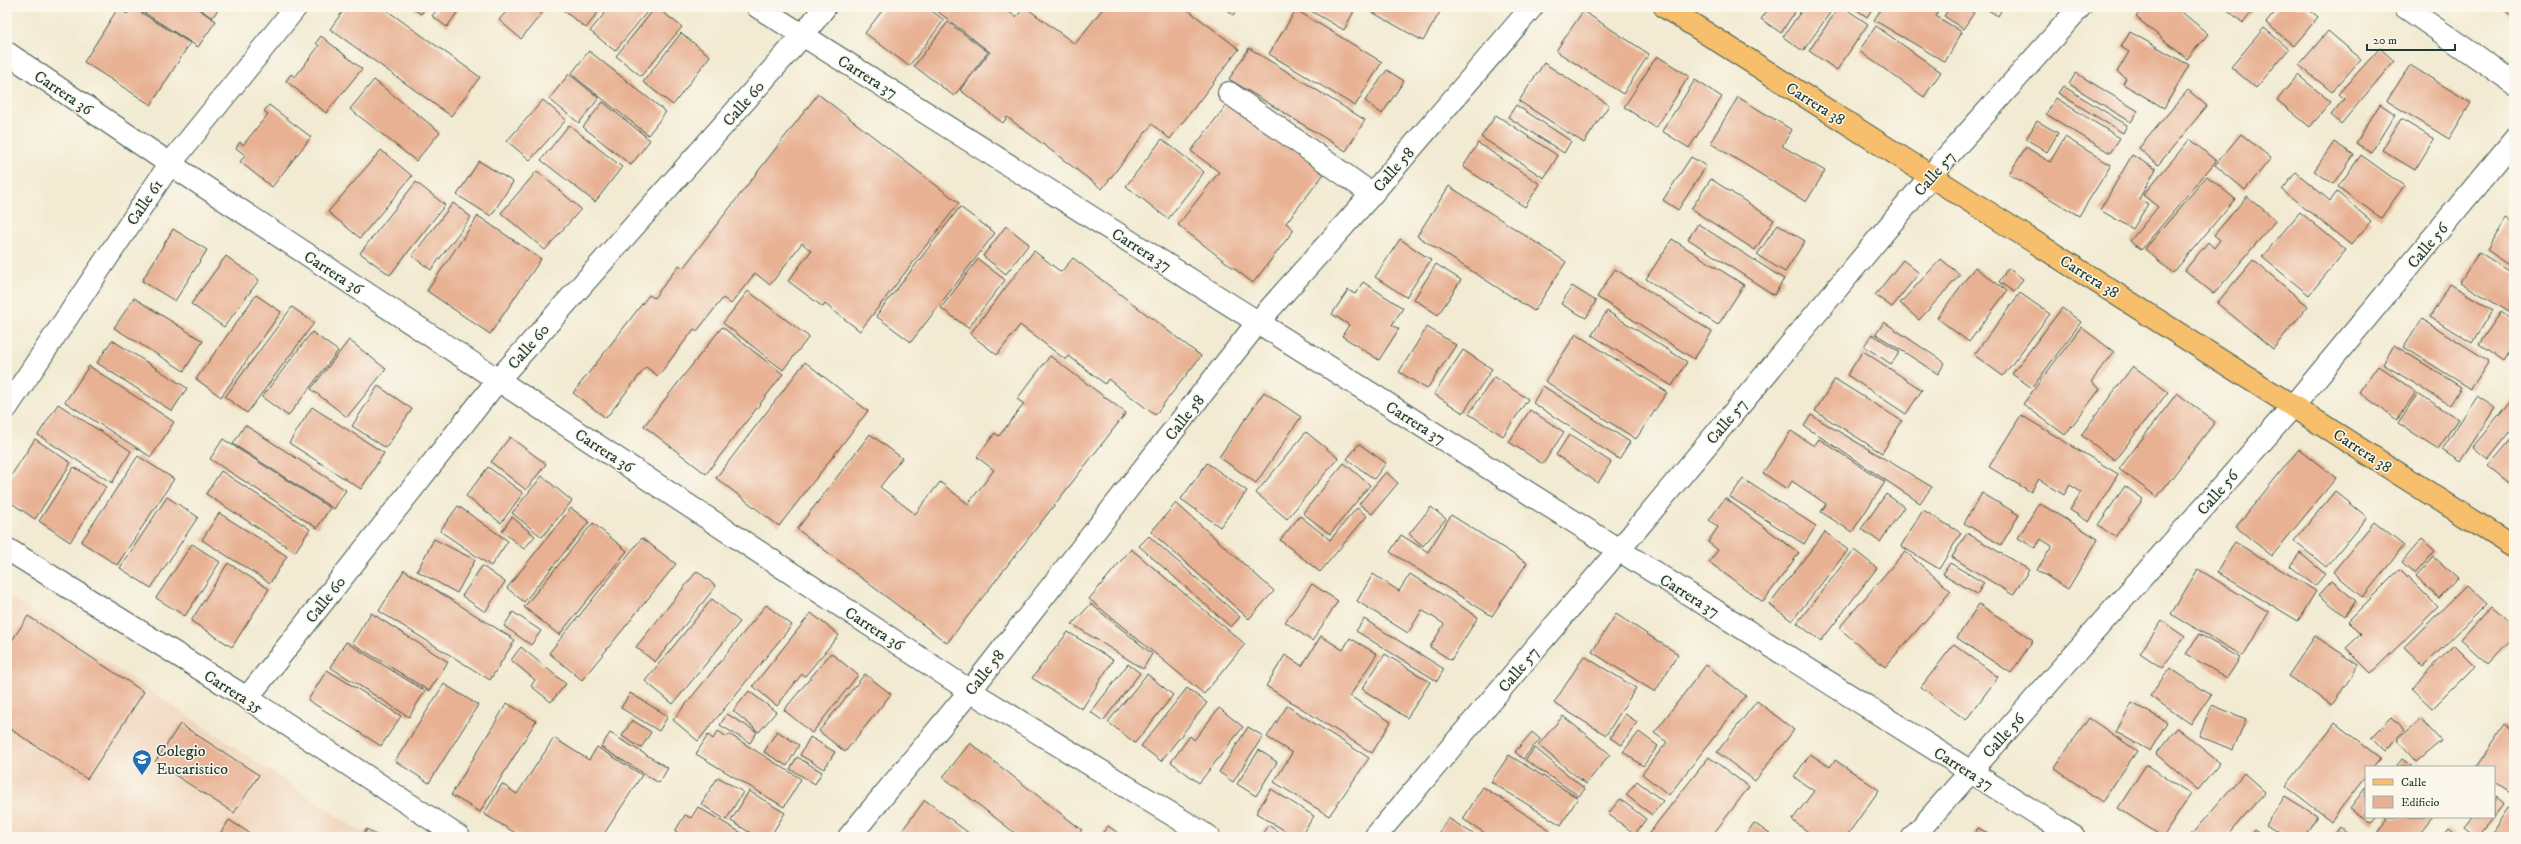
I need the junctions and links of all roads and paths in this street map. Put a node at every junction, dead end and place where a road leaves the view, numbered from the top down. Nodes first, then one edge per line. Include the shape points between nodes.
1 (296, 7) edge
2 (758, 7) edge
3 (825, 7) edge
4 (1532, 7) edge
5 (1665, 7) edge
6 (2080, 7) edge
7 (2405, 7) edge
8 (803, 35) junction
9 (7, 53) edge
10 (2514, 82) edge
11 (1229, 93) dead end
12 (2514, 140) edge
13 (170, 164) junction
14 (1932, 176) junction
15 (1372, 194) junction
16 (1258, 322) junction
17 (498, 380) junction
18 (2293, 406) junction
19 (7, 407) edge
20 (2514, 547) edge
21 (7, 549) edge
22 (1619, 550) junction
23 (970, 691) junction
24 (247, 698) junction
25 (1970, 771) junction
26 (459, 837) edge
27 (849, 837) edge
28 (1209, 837) edge
29 (1375, 837) edge
30 (1913, 837) edge
31 (2074, 837) edge

1 - 13 street, Calle 61
2 - 8 street, Carrera 37
3 - 8 street, Calle 60
4 - 15 street, Calle 58
5 - 14 main road, Carrera 38
6 - 14 street, Calle 57
7 - 10 street
8 - 16 street, Carrera 37
8 - 17 street, Calle 60
9 - 13 street, Carrera 36
11 - 15 street
12 - 18 street, Calle 56
13 - 17 street, Carrera 36
13 - 19 street, Calle 61
14 - 18 main road, Carrera 38
14 - 22 street, Calle 57
15 - 16 street, Calle 58
16 - 22 street, Carrera 37
16 - 23 street, Calle 58
17 - 23 street, Carrera 36
17 - 24 street, Calle 60
18 - 20 main road, Carrera 38
18 - 25 street, Calle 56
21 - 24 street, Carrera 35
22 - 25 street, Carrera 37
22 - 29 street, Calle 57
23 - 27 street, Calle 58
23 - 28 street, Carrera 36
24 - 26 street, Carrera 35
25 - 30 street, Calle 56
25 - 31 street, Carrera 37

